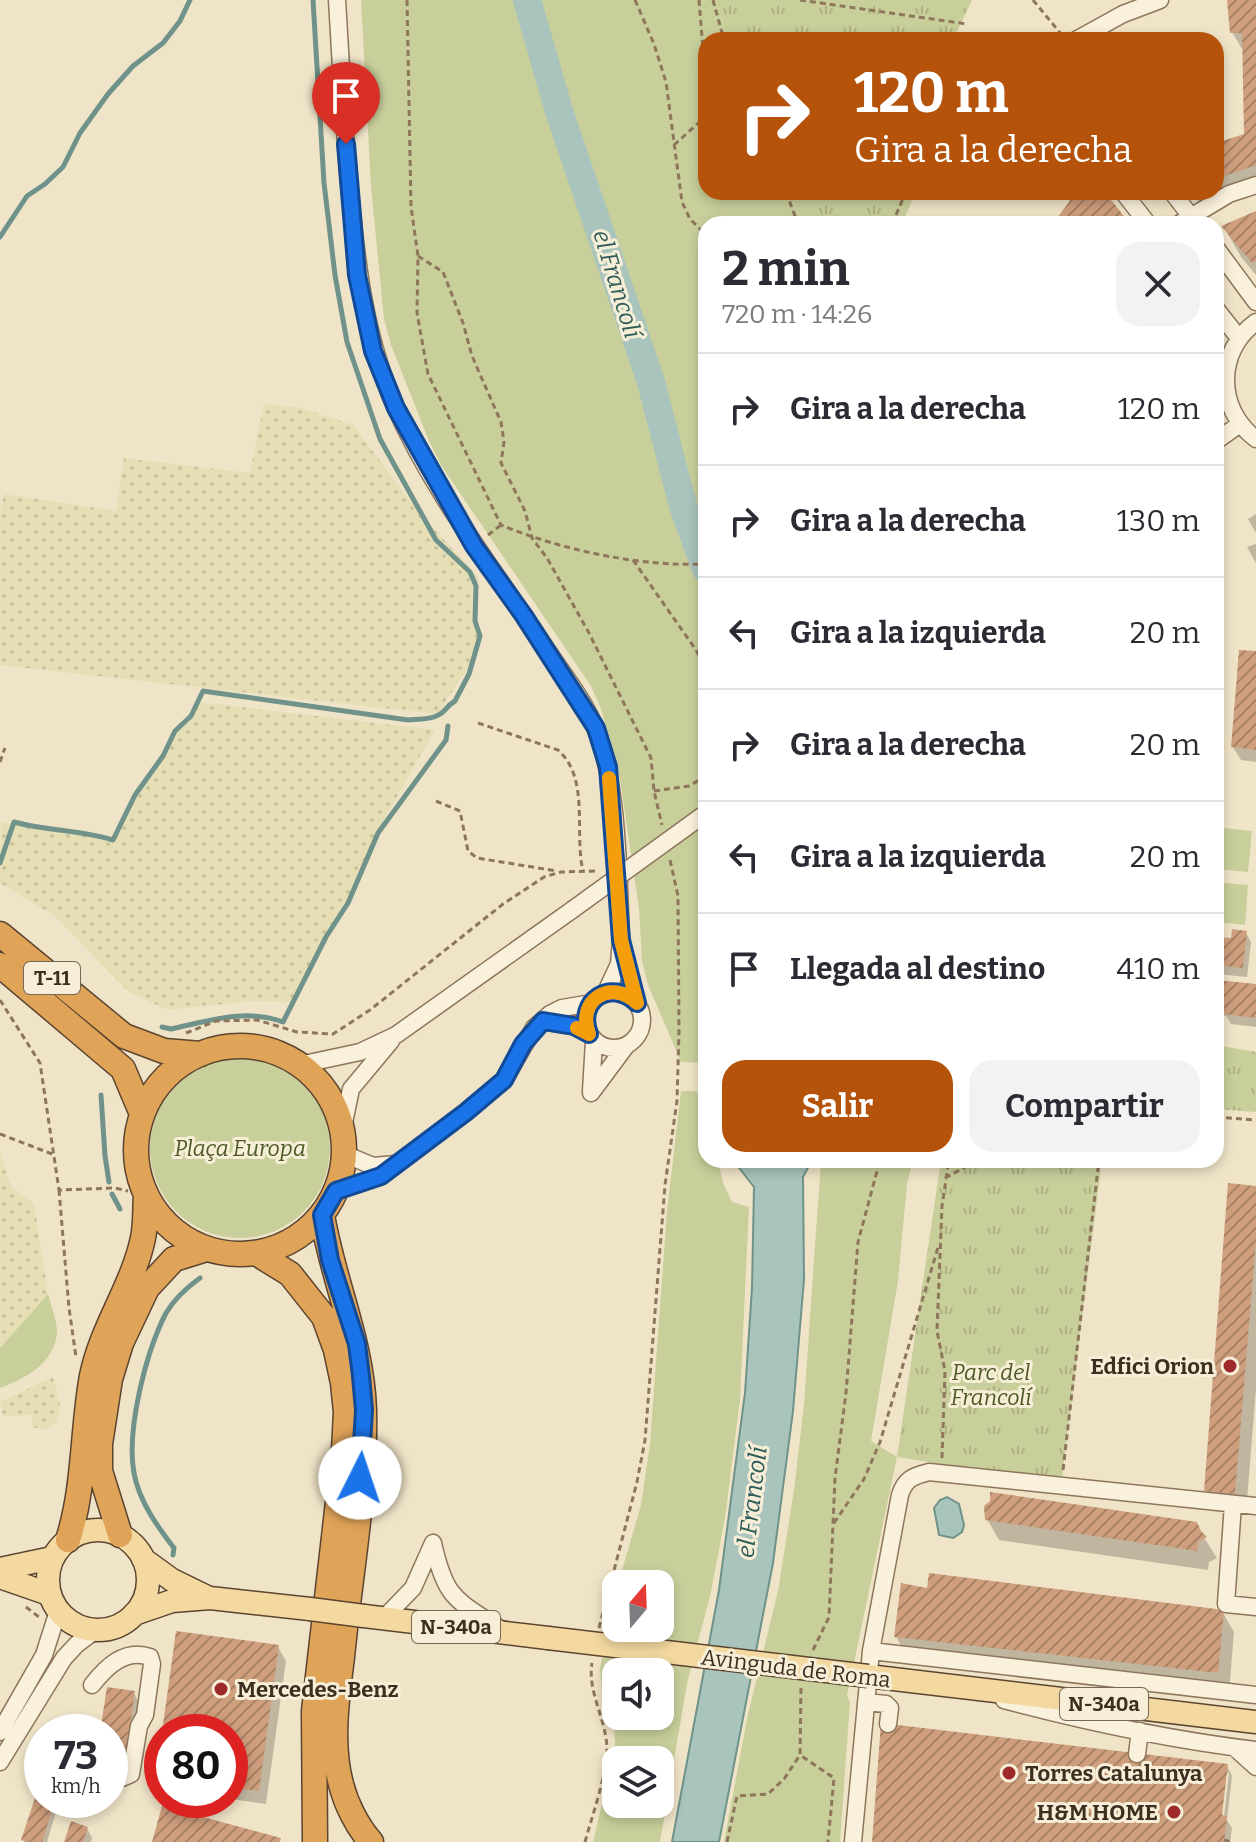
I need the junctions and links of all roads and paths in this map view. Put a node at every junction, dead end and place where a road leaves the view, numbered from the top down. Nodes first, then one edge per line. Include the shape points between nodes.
1 (337, 0) edge
2 (407, 0) edge
3 (635, 0) edge
4 (699, 0) edge
5 (713, 0) edge
6 (800, 0) edge
7 (1033, 0) edge
8 (1160, 0) edge
9 (967, 24) dead end
10 (702, 32) edge
11 (722, 32) edge
12 (1064, 32) edge
13 (1081, 32) edge
14 (698, 123) edge
15 (674, 145) junction
16 (1256, 185) edge
17 (1224, 197) edge
18 (1129, 200) edge
19 (1220, 200) edge
20 (1142, 216) edge
21 (1196, 216) edge
22 (698, 227) edge
23 (418, 256) junction
24 (1224, 259) edge
25 (1256, 302) edge
26 (1224, 319) edge
27 (1256, 322) edge
28 (1239, 338) junction
29 (1240, 424) junction
30 (1224, 435) edge
31 (1256, 439) edge
32 (532, 538) junction
33 (633, 560) junction
34 (698, 564) edge
35 (698, 654) edge
36 (478, 723) dead end
37 (5, 748) dead end
38 (0, 762) edge
39 (698, 781) edge
40 (654, 791) junction
41 (436, 801) dead end
42 (698, 819) edge
43 (664, 836) dead end
44 (668, 851) dead end
45 (583, 871) junction
46 (561, 872) junction
47 (617, 872) junction
48 (0, 934) edge
49 (621, 940) junction
50 (0, 965) edge
51 (598, 998) junction
52 (0, 1000) edge
53 (637, 1003) junction
54 (543, 1021) junction
55 (97, 1030) junction
56 (185, 1033) dead end
57 (592, 1038) junction
58 (626, 1046) junction
59 (201, 1054) junction
60 (365, 1058) junction
61 (299, 1065) junction
62 (142, 1114) junction
63 (1224, 1118) edge
64 (1256, 1120) edge
65 (0, 1134) edge
66 (343, 1143) junction
67 (54, 1155) junction
68 (398, 1164) junction
69 (878, 1168) edge
70 (947, 1168) edge
71 (963, 1168) edge
72 (1098, 1168) edge
73 (945, 1178) junction
74 (59, 1190) junction
75 (336, 1191) junction
76 (146, 1195) junction
77 (322, 1215) junction
78 (940, 1240) junction
79 (206, 1249) junction
80 (256, 1253) junction
81 (92, 1376) junction
82 (1063, 1470) dead end
83 (941, 1474) junction
84 (1233, 1504) junction
85 (1256, 1506) edge
86 (834, 1524) junction
87 (120, 1535) junction
88 (60, 1549) junction
89 (143, 1559) junction
90 (0, 1569) edge
91 (0, 1577) edge
92 (210, 1598) junction
93 (22, 1604) dead end
94 (49, 1607) junction
95 (1256, 1607) edge
96 (134, 1614) junction
97 (374, 1617) junction
98 (96, 1630) junction
99 (598, 1630) dead end
100 (507, 1633) junction
101 (871, 1651) junction
102 (812, 1654) dead end
103 (593, 1658) dead end
104 (868, 1676) junction
105 (804, 1678) dead end
106 (92, 1685) dead end
107 (952, 1687) junction
108 (1256, 1687) edge
109 (1224, 1691) junction
110 (1256, 1695) edge
111 (866, 1702) junction
112 (1256, 1722) edge
113 (888, 1724) dead end
114 (1140, 1731) junction
115 (0, 1732) edge
116 (1234, 1747) junction
117 (1256, 1750) edge
118 (1137, 1754) dead end
119 (800, 1755) junction
120 (0, 1762) edge
121 (1256, 1767) edge
122 (128, 1775) edge
123 (1224, 1840) edge
124 (315, 1842) edge
125 (371, 1842) edge
126 (585, 1842) edge
127 (727, 1842) edge
128 (828, 1842) edge
129 (853, 1842) edge
130 (1232, 1842) edge

1 - 47 street via 357,275 373,351 402,420 474,546 596,728 608,767
2 - 23 path via 411,207
3 - 15 path via 666,82
4 - 10 path
5 - 11 path
6 - 9 path
7 - 12 path
8 - 13 street
14 - 15 path
15 - 22 path via 682,202
16 - 17 street
18 - 20 street
19 - 21 street
23 - 32 path via 443,272 501,422 501,463
23 - 32 path via 417,313 428,374 501,525
24 - 25 street
26 - 28 street
27 - 28 street
28 - 29 street via 1225,379
29 - 30 street
29 - 31 street
32 - 33 path
32 - 40 path via 589,633 651,758
33 - 34 path
33 - 35 path
36 - 45 path via 558,750 567,758 578,789
37 - 38 path
39 - 40 path
40 - 43 path
41 - 46 path via 460,811 468,851 477,858
42 - 60 street, bridge
44 - 99 path via 678,896 677,1101 665,1185 645,1440
45 - 46 path
45 - 47 path
46 - 56 path via 503,904 333,1034 297,1032 257,1020 216,1021
47 - 49 street
48 - 55 highway, T-11
49 - 51 street via 619,964
49 - 53 street
50 - 55 highway, T-11
51 - 53 street via 622,993
51 - 54 street via 562,1008
51 - 57 street via 586,1018
52 - 67 path via 40,1063
53 - 58 street via 641,1027
54 - 57 street via 574,1026
54 - 68 street via 523,1044 504,1080
55 - 59 highway, T-11 via 164,1051
55 - 62 highway, T-11 via 123,1069
57 - 58 street via 609,1048
57 - 58 street via 591,1093
59 - 61 highway, T-11 via 253,1047
59 - 62 highway, T-11 via 159,1084
60 - 61 street
60 - 66 street via 351,1089
61 - 66 highway, T-11 via 324,1089
62 - 76 highway, T-11 via 136,1154
63 - 64 path
65 - 67 path
66 - 68 street via 373,1166
66 - 75 highway, T-11
67 - 74 path
68 - 75 street via 381,1176
69 - 86 path via 858,1242
70 - 73 path
71 - 73 path
72 - 82 path
73 - 78 path
74 - 76 path via 115,1188
74 - 81 path via 77,1360
75 - 77 highway, T-11
76 - 79 highway, T-11 via 164,1222
76 - 81 highway via 144,1236
77 - 80 highway, T-11 via 286,1244
77 - 125 highway via 330,1260 357,1344 364,1410 336,1751 341,1784
78 - 83 path via 937,1331 945,1371
78 - 86 path via 880,1442 864,1479
79 - 80 highway, T-11
79 - 87 highway via 174,1259 147,1288 110,1379 100,1471
80 - 124 highway, T-11 via 290,1274 324,1317 336,1350 346,1412 314,1711
81 - 88 highway via 78,1508
83 - 84 street
83 - 101 street via 929,1472 904,1483
84 - 85 street
84 - 95 street via 1226,1604
86 - 102 path via 829,1617
87 - 88 main road via 91,1530
87 - 89 main road, N-340a
88 - 90 main road
88 - 94 main road via 48,1575
89 - 92 main road, Avinguda de Roma / N-340a
89 - 96 main road via 148,1584
91 - 94 main road
92 - 96 main road, Avinguda de Roma / N-340a via 172,1601
92 - 97 main road, Avinguda de Roma / N-340a, bridge
93 - 94 path
94 - 98 main road via 79,1627
94 - 115 street via 44,1655
96 - 98 main road, N-340a via 117,1626
97 - 100 main road, Avinguda de Roma / N-340a
97 - 100 street via 413,1588 433,1543 441,1579 454,1598
98 - 120 street via 64,1658
100 - 104 main road, Avinguda de Roma / N-340a, bridge
101 - 104 street
101 - 109 street, Avinguda de Roma
103 - 126 path via 591,1672 607,1752
104 - 107 main road, Avinguda de Roma / N-340a
104 - 111 street
105 - 119 path
106 - 122 street via 113,1662 141,1654 150,1657 145,1715
107 - 112 main road, Avinguda de Roma / N-340a
107 - 114 street, Avinguda de Roma
108 - 109 street, Avinguda de Roma
109 - 110 street, Avinguda de Roma
111 - 113 street, Avinguda de Roma via 886,1704
111 - 129 street
114 - 116 street, Avinguda de Roma
114 - 118 street
116 - 117 street, Avinguda de Roma
116 - 121 street
119 - 127 path via 768,1794 737,1796
119 - 128 path via 834,1778
123 - 130 path

